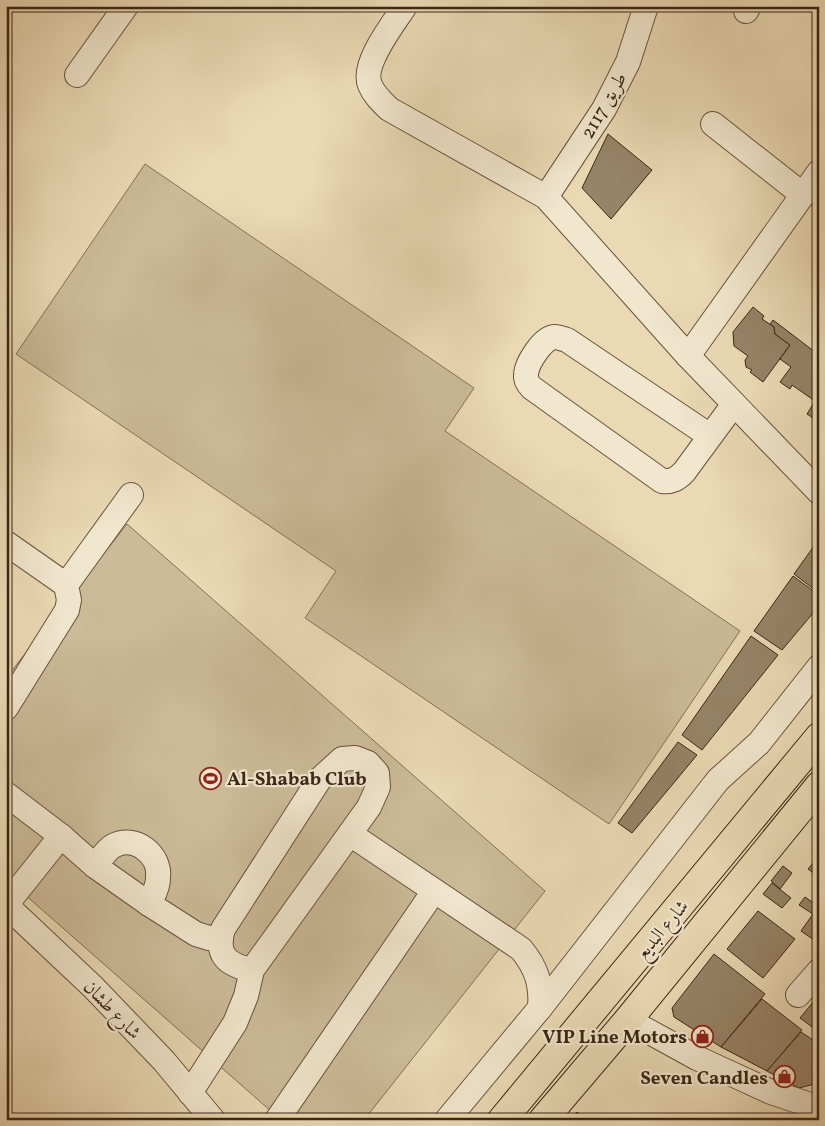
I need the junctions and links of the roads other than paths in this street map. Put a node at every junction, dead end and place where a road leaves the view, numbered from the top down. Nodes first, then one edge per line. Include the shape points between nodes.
1 (126, 6) edge
2 (406, 6) edge
3 (646, 6) edge
4 (77, 75) dead end
5 (713, 124) dead end
6 (819, 172) edge
7 (803, 195) junction
8 (546, 197) junction
9 (688, 356) junction
10 (734, 404) junction
11 (710, 436) junction
12 (819, 492) edge
13 (131, 495) dead end
14 (6, 543) edge
15 (66, 585) junction
16 (819, 668) edge
17 (6, 708) edge
18 (819, 737) edge
19 (819, 786) edge
20 (6, 794) edge
21 (350, 834) junction
22 (61, 836) junction
23 (95, 866) junction
24 (434, 891) junction
25 (149, 904) junction
26 (6, 905) edge
27 (221, 938) junction
28 (252, 970) junction
29 (819, 971) edge
30 (798, 995) dead end
31 (540, 1008) junction
32 (628, 1020) junction
33 (190, 1093) junction
34 (819, 1108) edge
35 (213, 1120) edge
36 (277, 1120) edge
37 (446, 1120) edge
38 (502, 1120) edge
39 (543, 1120) edge

1 - 4 street
2 - 8 street via 370,64 369,84 377,98 389,109
3 - 8 street, طريق 2117 via 628,62 604,109
5 - 7 street
6 - 7 street
7 - 9 street
8 - 9 street
9 - 10 street
10 - 11 street
10 - 12 street
11 - 11 street via 567,340 548,339 534,354 526,374 526,381 532,388 662,481 676,479 684,472
13 - 15 street
14 - 15 street
15 - 17 street via 67,610
16 - 31 street via 759,743 718,780
18 - 38 main road, شارع البديع
19 - 32 main road, شارع البديع
20 - 22 street
21 - 24 street
21 - 27 street via 369,807 378,787 377,773 368,763 355,758 342,759 319,780
21 - 28 street
22 - 23 street
22 - 26 street
23 - 25 street
23 - 25 street via 112,846 122,843 131,843 149,851 158,867 159,877
24 - 31 street via 521,950 539,981
24 - 36 street
25 - 27 street via 196,934
26 - 33 street, شارع طشان via 93,987
27 - 28 street via 221,947 229,962
28 - 33 street via 235,1023
29 - 30 street
31 - 37 street
32 - 34 street via 697,1058 771,1092
32 - 39 main road, شارع البديع
33 - 35 street, شارع طشان

